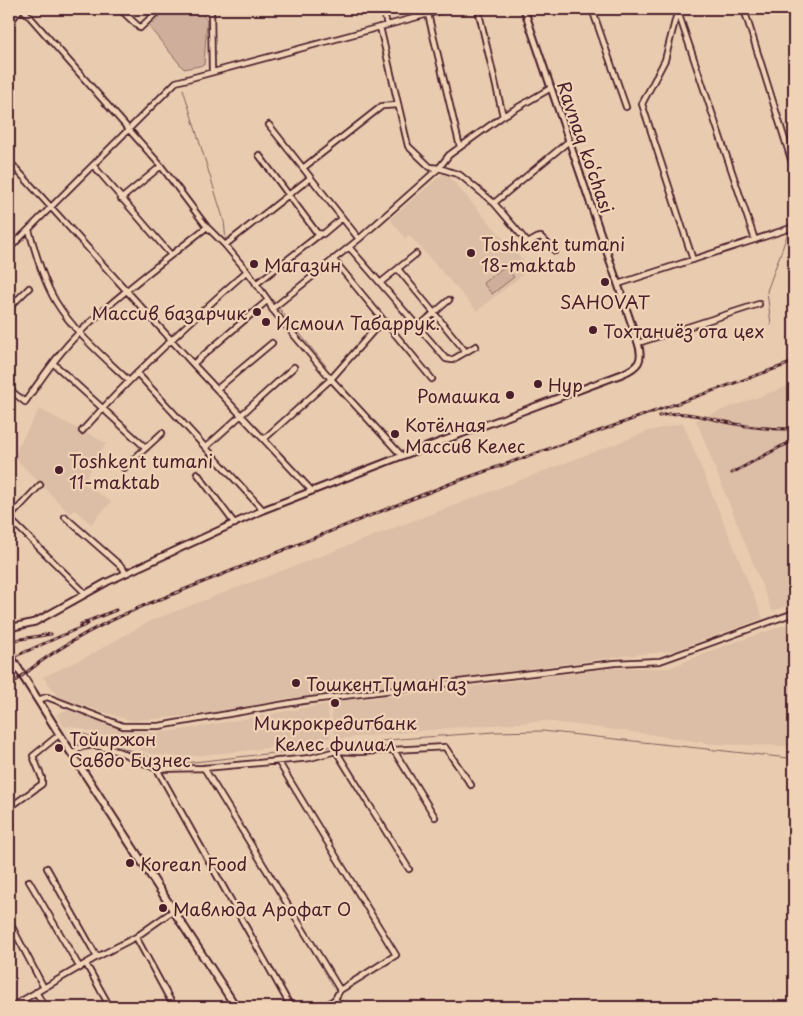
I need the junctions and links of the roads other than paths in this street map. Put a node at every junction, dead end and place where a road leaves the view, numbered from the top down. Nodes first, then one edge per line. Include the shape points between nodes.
1 (22, 9) edge
2 (120, 9) edge
3 (160, 9) edge
4 (211, 9) edge
5 (383, 9) edge
6 (447, 9) edge
7 (478, 9) edge
8 (524, 9) edge
9 (592, 9) edge
10 (744, 9) edge
11 (678, 10) edge
12 (428, 14) junction
13 (9, 24) edge
14 (387, 25) junction
15 (380, 27) junction
16 (212, 72) junction
17 (551, 88) junction
18 (398, 105) junction
19 (626, 107) dead end
20 (503, 116) junction
21 (270, 125) dead end
22 (129, 129) junction
23 (569, 141) junction
24 (460, 147) junction
25 (259, 155) dead end
26 (9, 161) edge
27 (93, 165) junction
28 (161, 166) junction
29 (302, 168) junction
30 (439, 168) junction
31 (794, 169) edge
32 (310, 178) junction
33 (289, 196) junction
34 (121, 199) junction
35 (494, 204) junction
36 (51, 208) junction
37 (342, 218) junction
38 (207, 227) junction
39 (794, 227) edge
40 (29, 230) junction
41 (319, 235) junction
42 (359, 239) junction
43 (755, 240) junction
44 (225, 245) junction
45 (349, 246) junction
46 (9, 249) edge
47 (555, 251) dead end
48 (416, 254) dead end
49 (171, 255) junction
50 (333, 259) junction
51 (693, 260) junction
52 (398, 269) junction
53 (247, 271) junction
54 (380, 282) junction
55 (256, 284) junction
56 (618, 284) junction
57 (29, 288) dead end
58 (126, 290) junction
59 (268, 300) junction
60 (449, 300) dead end
61 (759, 304) dead end
62 (9, 308) edge
63 (272, 309) junction
64 (435, 312) junction
65 (382, 320) junction
66 (418, 327) junction
67 (78, 333) junction
68 (171, 339) junction
69 (272, 343) dead end
70 (638, 343) junction
71 (476, 346) dead end
72 (466, 352) junction
73 (54, 364) junction
74 (193, 364) junction
75 (294, 367) dead end
76 (137, 373) junction
77 (331, 379) junction
78 (432, 379) dead end
79 (129, 381) junction
80 (9, 389) edge
81 (217, 389) junction
82 (103, 408) junction
83 (241, 414) junction
84 (82, 431) dead end
85 (162, 433) dead end
86 (264, 439) junction
87 (206, 447) junction
88 (146, 448) junction
89 (402, 456) junction
90 (124, 468) dead end
91 (197, 473) dead end
92 (40, 485) dead end
93 (312, 491) junction
94 (263, 510) junction
95 (65, 517) dead end
96 (9, 518) edge
97 (235, 524) junction
98 (125, 574) junction
99 (86, 594) junction
100 (794, 613) edge
101 (9, 628) edge
102 (9, 654) edge
103 (38, 700) junction
104 (60, 734) junction
105 (393, 749) junction
106 (336, 751) junction
107 (72, 754) junction
108 (278, 761) junction
109 (204, 768) junction
110 (157, 769) junction
111 (471, 785) dead end
112 (9, 808) edge
113 (435, 817) dead end
114 (47, 868) dead end
115 (409, 869) dead end
116 (29, 881) dead end
117 (174, 910) junction
118 (9, 921) edge
119 (136, 937) junction
120 (97, 957) junction
121 (86, 964) junction
122 (80, 968) junction
123 (44, 988) junction
124 (340, 990) junction
125 (36, 992) junction
126 (335, 999) junction
127 (11, 1007) edge
128 (45, 1007) edge
129 (110, 1007) edge
130 (174, 1007) edge
131 (236, 1007) edge
132 (291, 1007) edge
133 (324, 1007) edge
134 (342, 1007) edge

1 - 13 street
1 - 22 street
2 - 3 street via 140,28
4 - 16 street
5 - 14 street
6 - 12 street
7 - 20 street
8 - 17 street, Ravnaq ko‘chasi
9 - 19 street
10 - 31 street
11 - 43 street
11 - 51 street via 665,60 642,104
12 - 14 street
12 - 24 street
14 - 15 street
15 - 16 street
15 - 18 street
16 - 22 street via 176,82
17 - 20 street
17 - 23 street, Ravnaq ko‘chasi
18 - 29 street via 382,106
18 - 30 street via 408,146 430,167
20 - 24 street
21 - 29 street
22 - 27 street
22 - 28 street
23 - 35 street
23 - 56 street, Ravnaq ko‘chasi
24 - 30 street
25 - 33 street
26 - 36 street
27 - 34 street
27 - 36 street
28 - 34 street
28 - 38 street
29 - 32 street
30 - 35 street via 460,175
30 - 42 street
32 - 33 street
32 - 37 street
33 - 41 street
33 - 44 street
34 - 49 street
35 - 47 street via 528,243 541,238
36 - 40 street
36 - 58 street
37 - 41 street
37 - 42 street
38 - 44 street
38 - 49 street
39 - 43 street
40 - 46 street
40 - 67 street via 42,272 56,302
41 - 55 street
42 - 45 street
43 - 51 street
44 - 53 street
45 - 50 street
45 - 54 street
48 - 52 street
49 - 58 street
50 - 63 street
50 - 65 street
51 - 56 street
52 - 54 street
52 - 64 street
53 - 55 street
53 - 68 street
54 - 66 street
55 - 59 street
56 - 70 street, Ravnaq ko‘chasi
57 - 62 street
58 - 67 street
58 - 68 street
59 - 63 street
59 - 74 street
60 - 64 street
61 - 70 street
63 - 77 street
64 - 66 street
64 - 72 street
65 - 77 street
65 - 78 street
66 - 72 street via 446,359 452,360
67 - 73 street
67 - 79 street
68 - 74 street
68 - 76 street
69 - 81 street
70 - 89 street, Ravnaq ko‘chasi via 641,351 638,364 622,374
71 - 72 street
73 - 80 street via 25,402
73 - 82 street
74 - 81 street
75 - 83 street
76 - 79 street
76 - 87 street
77 - 86 street
77 - 89 street
79 - 82 street
81 - 83 street
82 - 84 street
82 - 88 street
83 - 86 street
83 - 87 street
85 - 88 street
86 - 93 street
87 - 94 street
88 - 90 street
89 - 93 street
91 - 97 street
92 - 96 street
93 - 94 street
94 - 97 street
95 - 98 street via 123,568
96 - 99 street
97 - 98 street
98 - 99 street
99 - 101 street via 35,622
100 - 103 street via 660,661 303,701 159,726 123,726 47,696
102 - 103 main road
103 - 104 main road
104 - 107 main road
104 - 112 street via 33,756 42,784
105 - 106 street
105 - 111 street via 444,747
105 - 113 street
106 - 108 street
106 - 115 street
107 - 110 street via 81,747 94,745 120,752
107 - 117 main road
108 - 109 street
108 - 124 street via 396,955
109 - 110 street
109 - 124 street
110 - 132 street
114 - 120 street
116 - 122 street
117 - 119 street
117 - 131 main road
118 - 123 street
119 - 120 street
119 - 130 street
120 - 121 street
121 - 122 street
121 - 129 street
122 - 123 street
123 - 125 street
124 - 126 street
125 - 127 street
125 - 128 street
126 - 133 street
126 - 134 street

